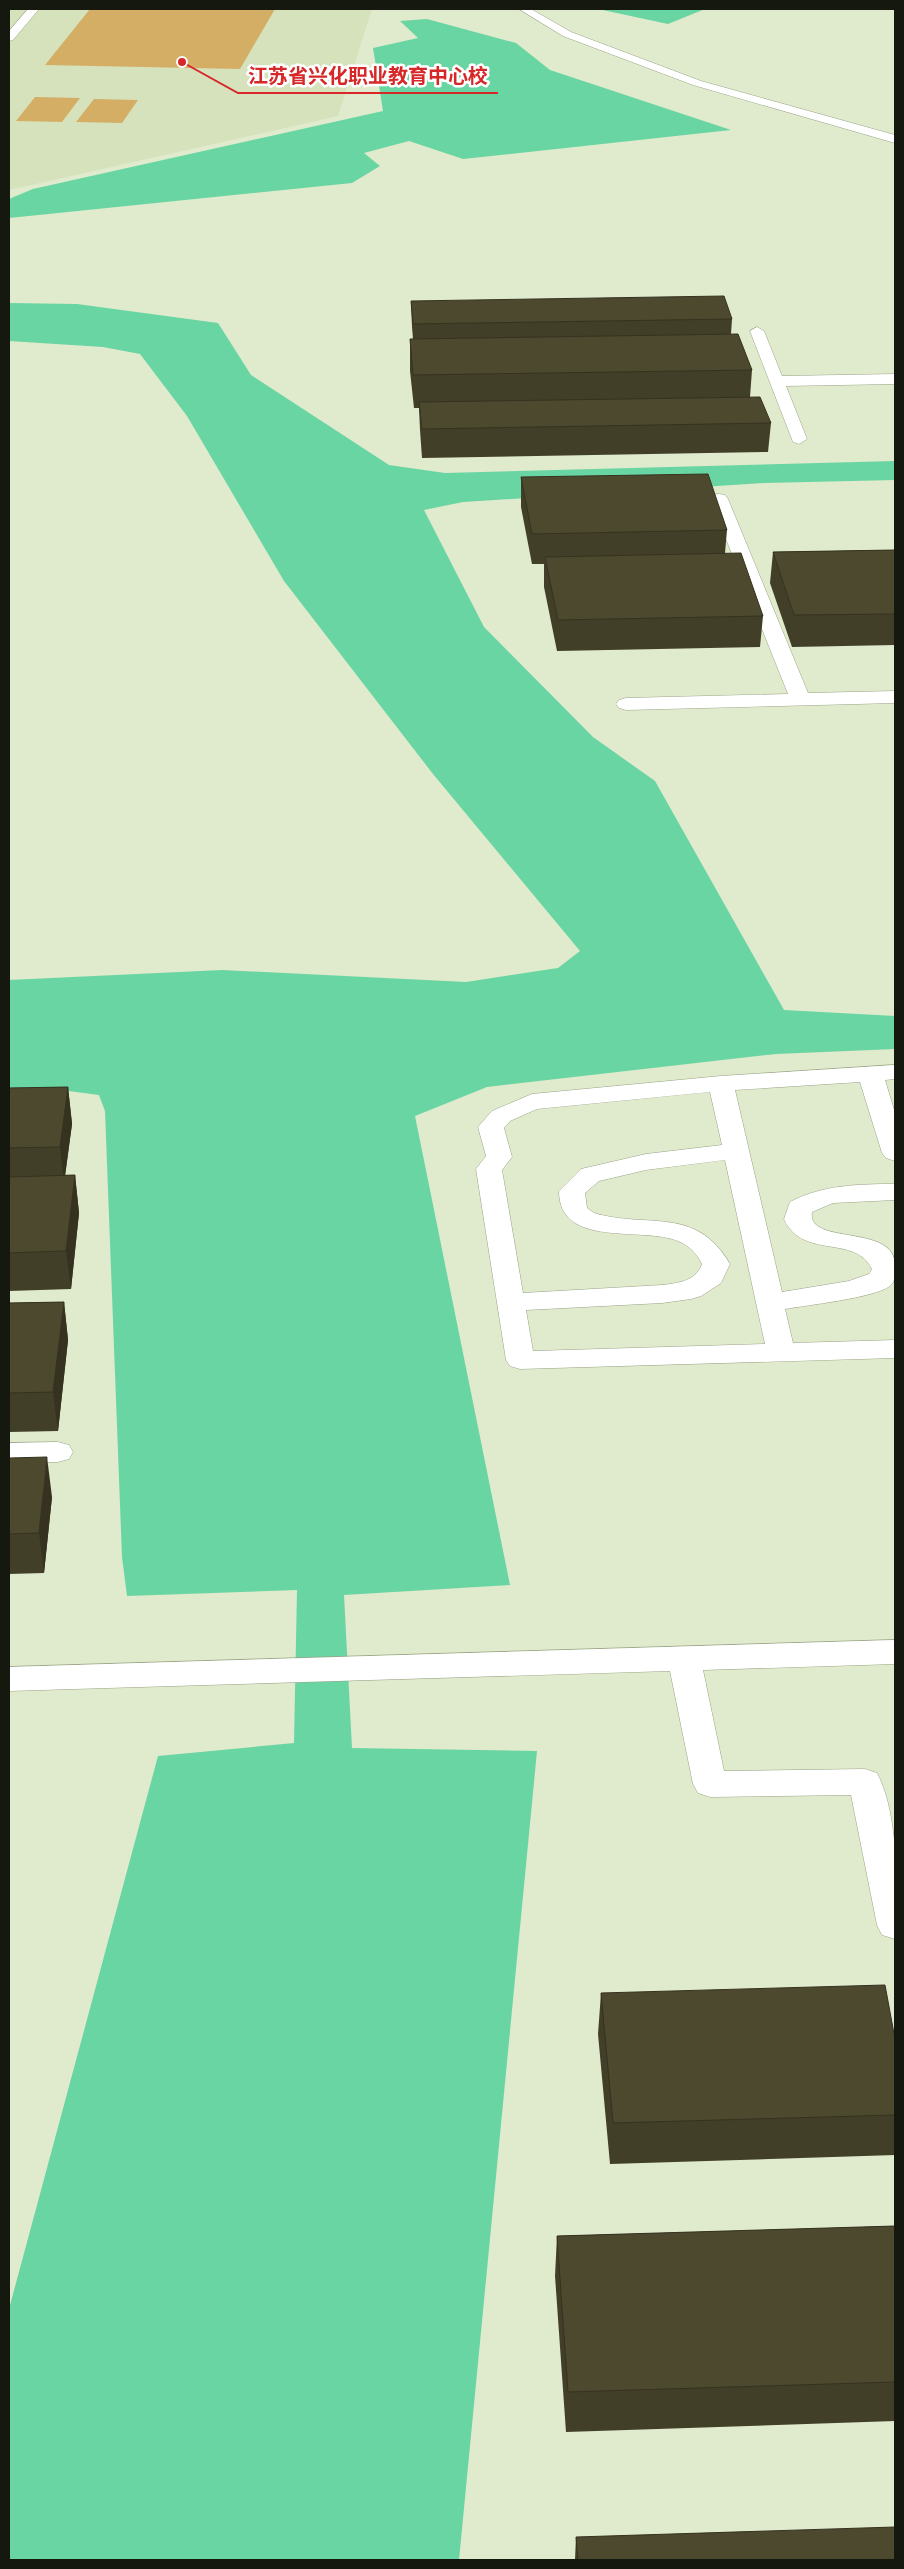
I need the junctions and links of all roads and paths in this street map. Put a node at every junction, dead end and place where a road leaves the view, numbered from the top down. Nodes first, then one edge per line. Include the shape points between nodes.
1 (34, 9) edge
2 (524, 9) edge
3 (9, 38) edge
4 (895, 139) edge
5 (757, 331) dead end
6 (895, 379) edge
7 (776, 381) junction
8 (799, 439) dead end
9 (719, 499) edge
10 (729, 572) edge
11 (748, 572) junction
12 (895, 697) edge
13 (800, 699) junction
14 (626, 704) dead end
15 (895, 1072) edge
16 (870, 1073) junction
17 (721, 1083) junction
18 (736, 1151) junction
19 (895, 1153) edge
20 (895, 1192) edge
21 (511, 1302) junction
22 (770, 1303) junction
23 (895, 1348) edge
24 (781, 1352) junction
25 (58, 1452) dead end
26 (9, 1453) edge
27 (895, 1652) edge
28 (684, 1658) junction
29 (9, 1679) edge
30 (895, 1925) edge

1 - 3 street
2 - 4 street via 567,34 697,83
5 - 7 street
6 - 7 street
7 - 8 street
9 - 11 street
10 - 11 street
11 - 13 street
12 - 13 street
13 - 14 street
15 - 16 street
16 - 17 street
16 - 19 street
17 - 18 street
17 - 21 street via 532,1102 501,1116 492,1128 499,1157 489,1169
18 - 21 street via 646,1162 590,1175 572,1190 572,1203 578,1214 599,1222 686,1234 708,1248 716,1264 711,1277 691,1290 662,1294
18 - 22 street
20 - 22 street via 812,1199 799,1208 797,1219 802,1228 821,1237 866,1246 882,1257 886,1269 880,1280 854,1289
21 - 24 street via 520,1360
22 - 24 street
23 - 24 street
25 - 26 street
27 - 28 street
28 - 29 street
28 - 30 street via 710,1784 865,1782

